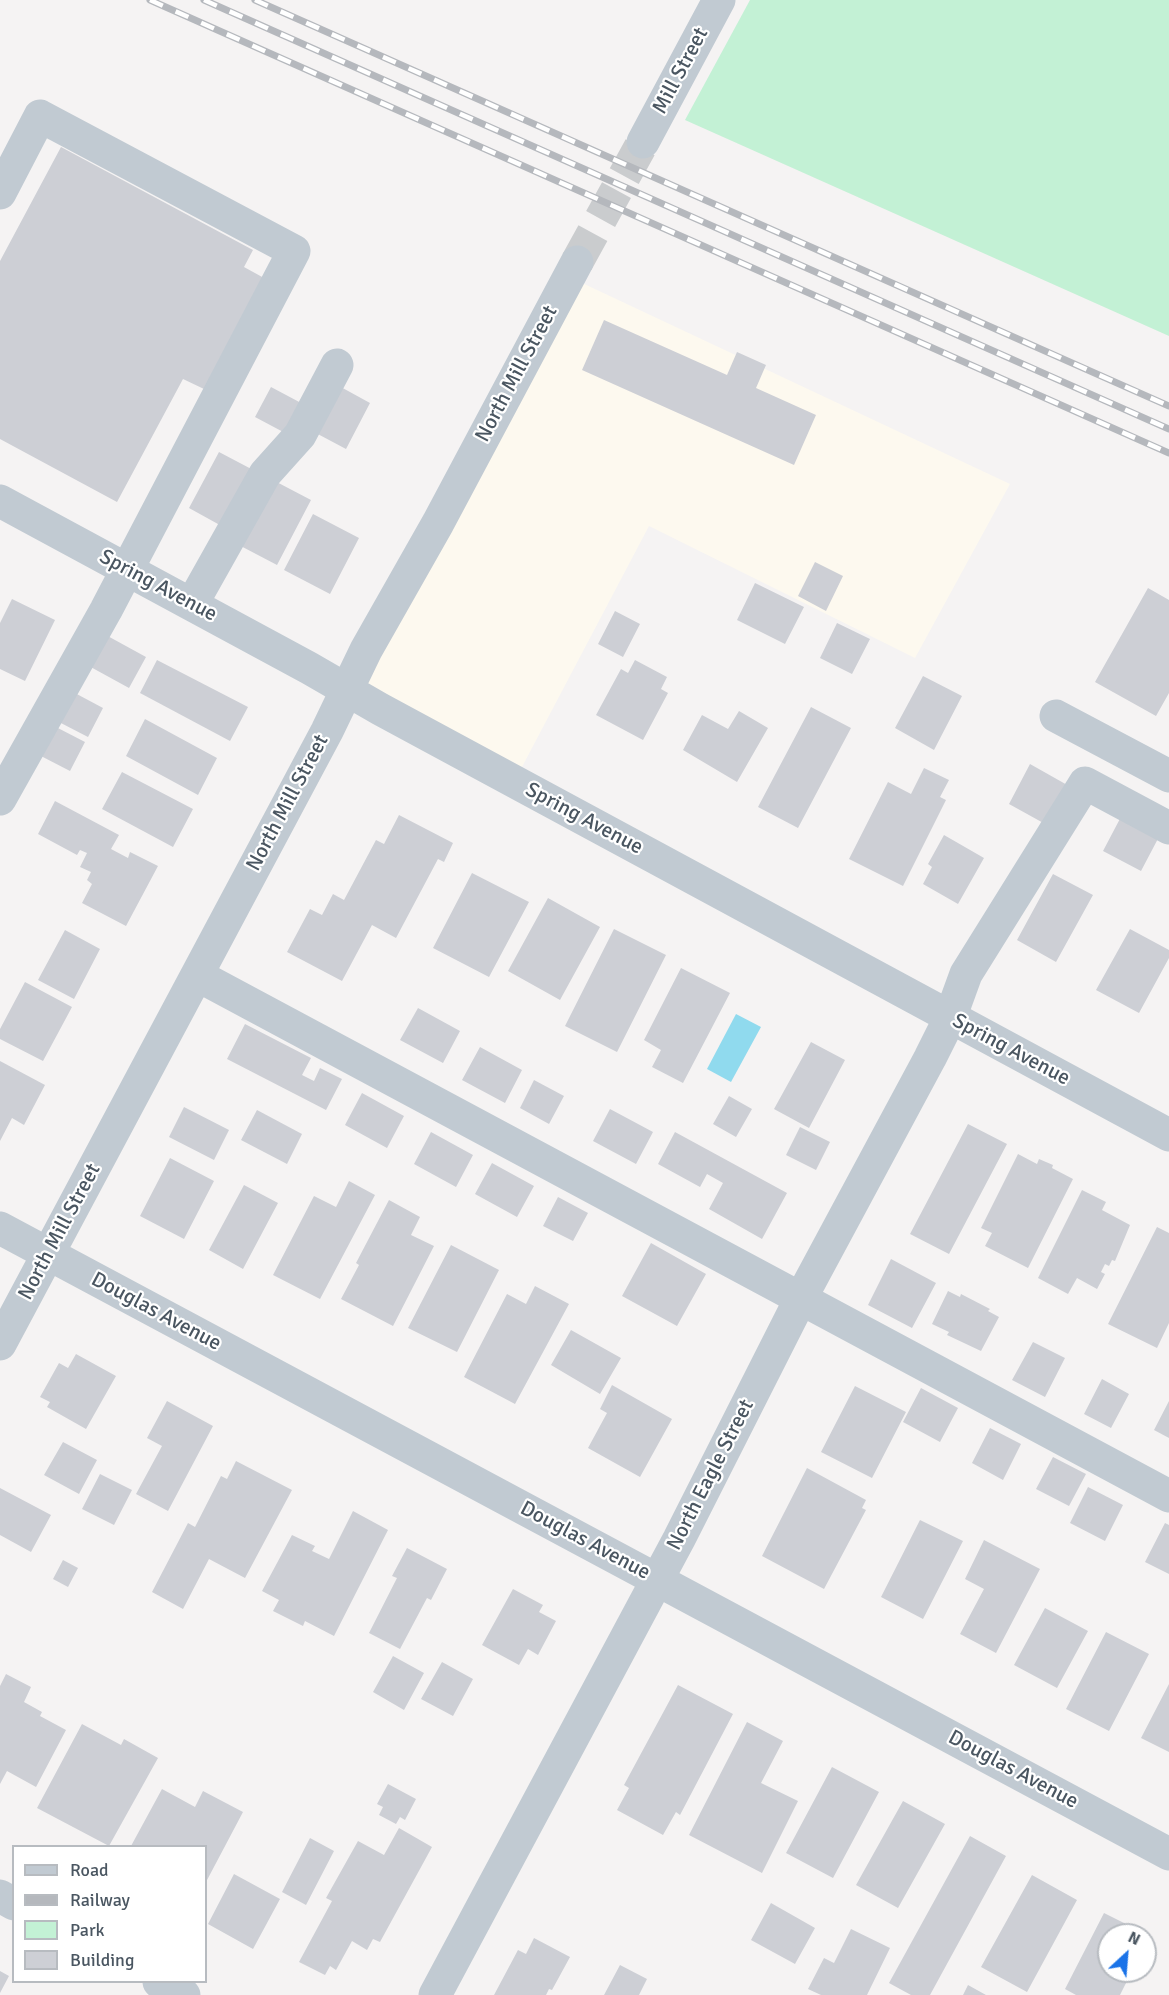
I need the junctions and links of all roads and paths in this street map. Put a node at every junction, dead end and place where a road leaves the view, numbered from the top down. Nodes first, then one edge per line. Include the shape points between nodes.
1 (718, 0) edge
2 (643, 142) tunnel mouth
3 (0, 193) edge
4 (577, 262) tunnel mouth
5 (337, 365) dead end
6 (0, 501) edge
7 (128, 569) junction
8 (192, 604) junction
9 (347, 690) junction
10 (1056, 716) dead end
11 (1169, 776) edge
12 (0, 799) edge
13 (1169, 828) edge
14 (197, 975) junction
15 (950, 1018) junction
16 (1169, 1135) edge
17 (0, 1228) edge
18 (48, 1254) junction
19 (801, 1298) junction
20 (0, 1344) edge
21 (1169, 1496) edge
22 (657, 1580) junction
23 (1169, 1854) edge
24 (161, 1983) edge
25 (184, 1995) edge
26 (435, 1995) edge

1 - 2 street, Mill Street
3 - 7 street via 40,116 294,251
4 - 9 street, North Mill Street
5 - 8 street via 300,435 265,474
6 - 7 street, Spring Avenue
7 - 8 street, Spring Avenue
7 - 12 street
8 - 9 street, Spring Avenue
9 - 14 street, North Mill Street
9 - 15 street, Spring Avenue
10 - 11 street
13 - 15 street, North Eagle Street via 1085,783 966,974
14 - 18 street, North Mill Street
14 - 19 street
15 - 16 street, Spring Avenue
15 - 19 street, North Eagle Street
17 - 18 street, Douglas Avenue
18 - 20 street, North Mill Street
18 - 22 street, Douglas Avenue
19 - 21 street
19 - 22 street, North Eagle Street
22 - 23 street, Douglas Avenue
22 - 26 street, North Eagle Street
24 - 25 street

